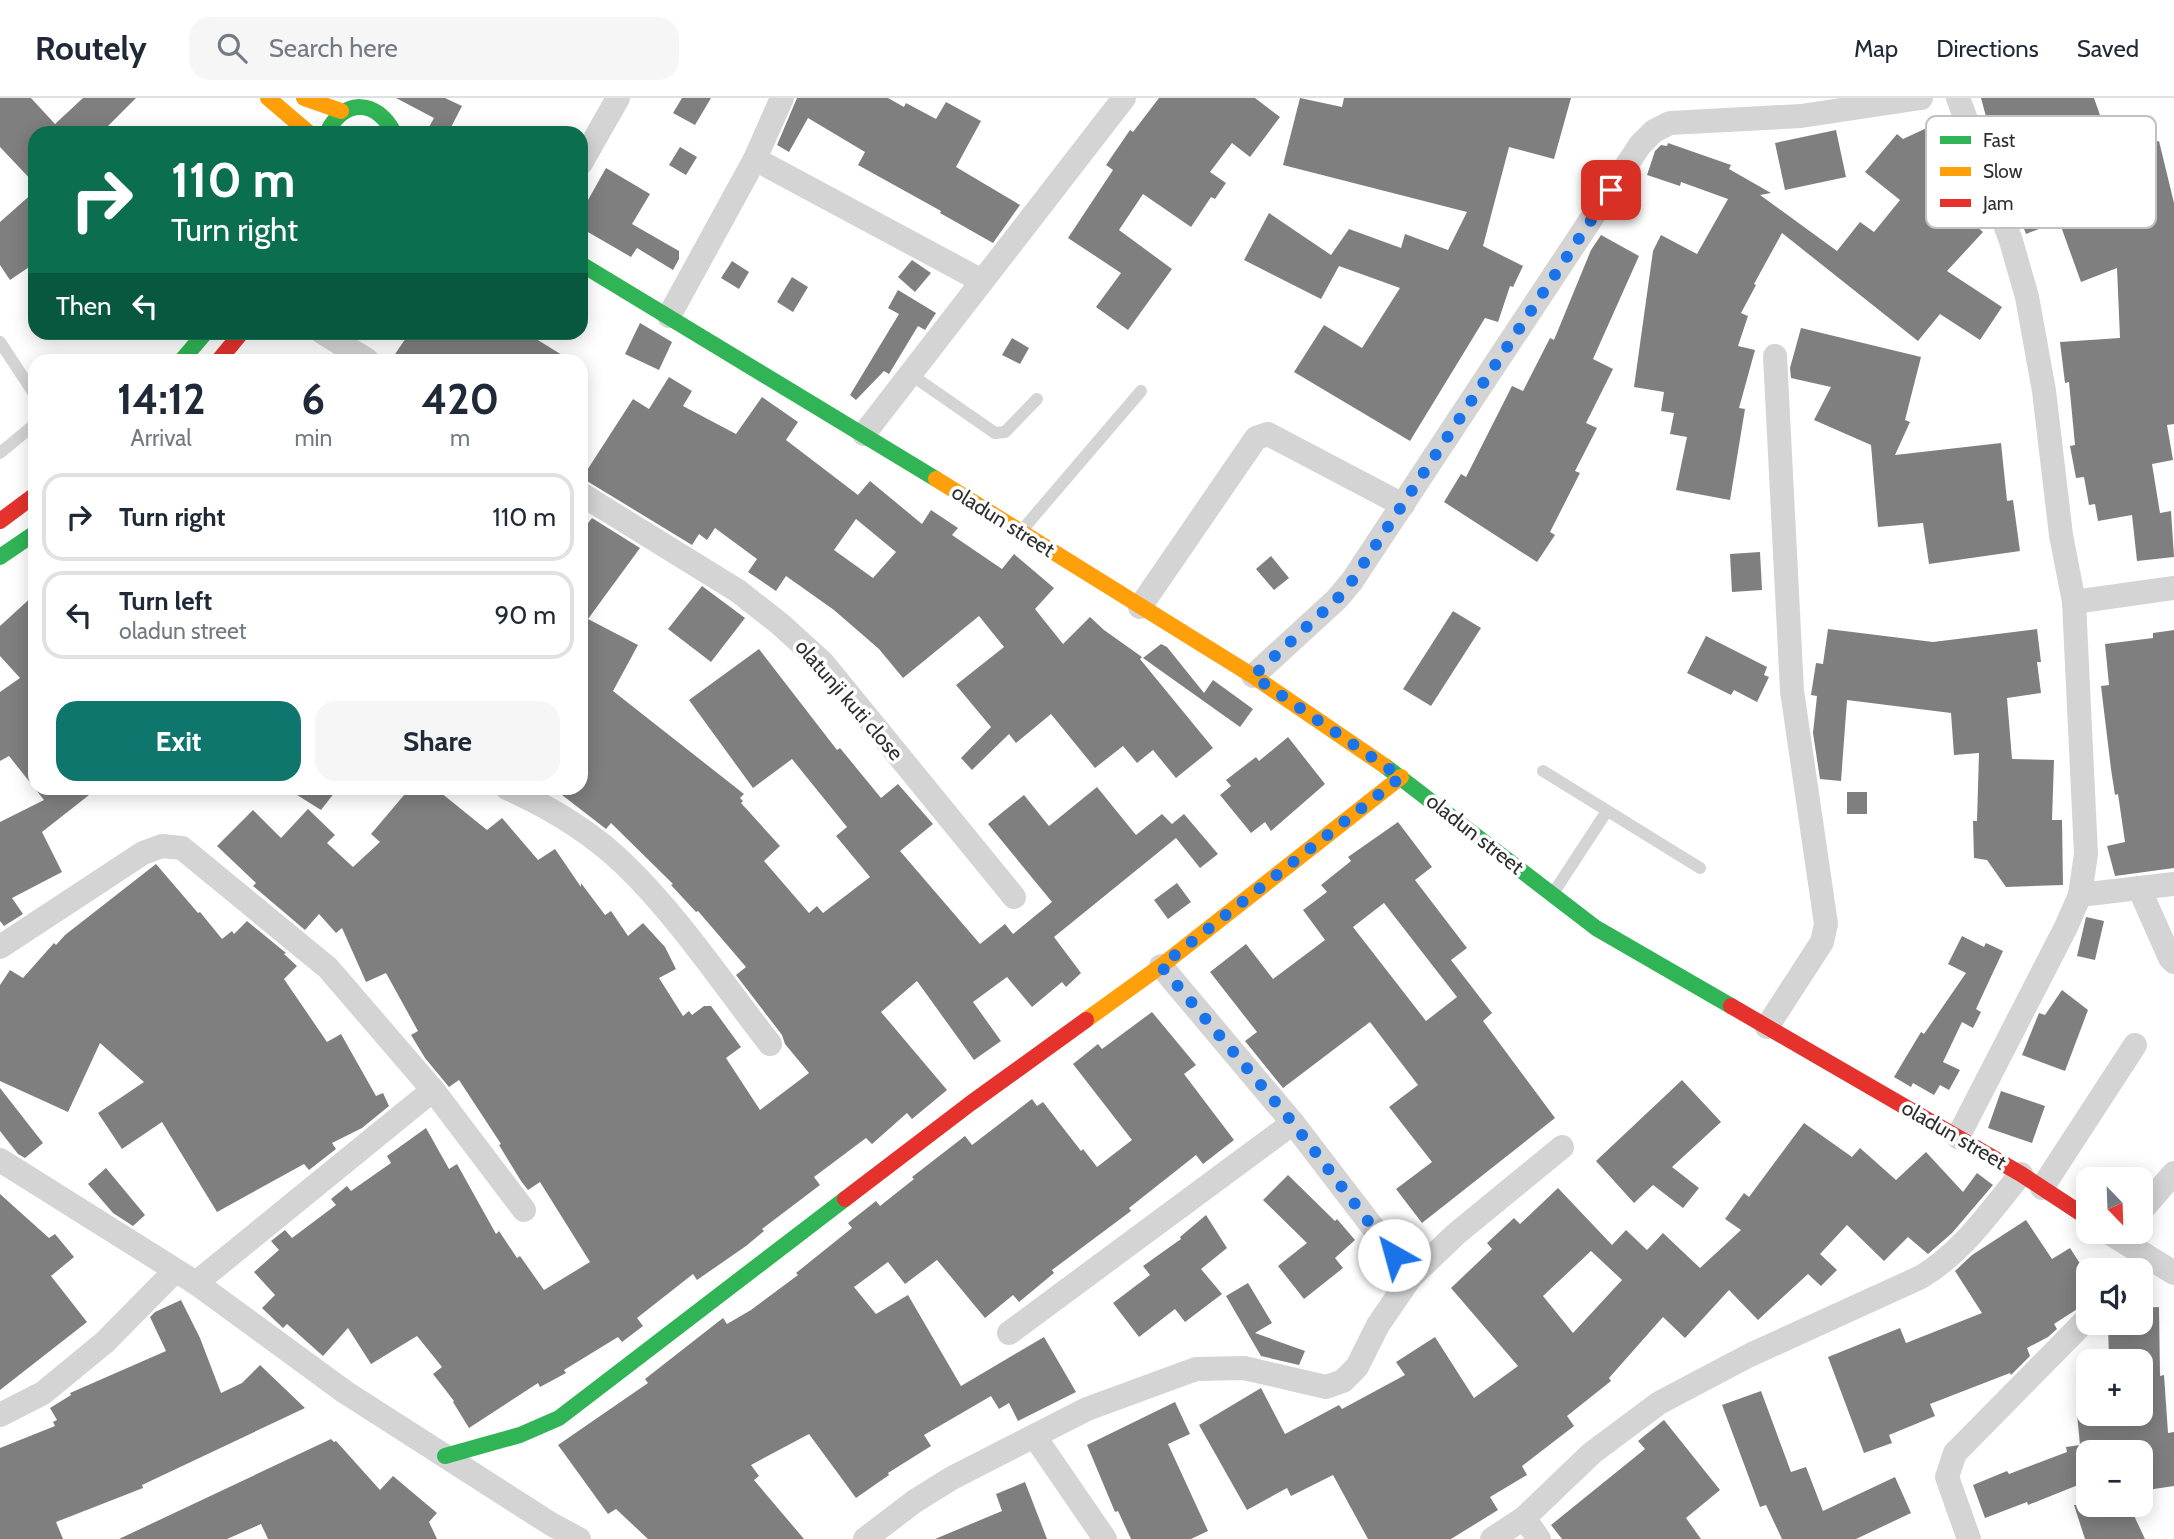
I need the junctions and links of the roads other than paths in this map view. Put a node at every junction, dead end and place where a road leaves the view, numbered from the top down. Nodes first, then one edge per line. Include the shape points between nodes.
1 (268, 98) edge
2 (304, 98) edge
3 (618, 98) edge
4 (782, 98) edge
5 (1124, 98) edge
6 (1921, 98) edge
7 (1958, 98) edge
8 (350, 105) edge
9 (401, 108) dead end
10 (1965, 116) edge
11 (301, 126) edge
12 (329, 126) edge
13 (391, 126) edge
14 (396, 126) edge
15 (588, 151) edge
16 (755, 159) junction
17 (2006, 228) edge
18 (588, 268) edge
19 (982, 281) junction
20 (669, 316) junction
21 (199, 340) edge
22 (235, 340) edge
23 (335, 340) edge
24 (0, 342) edge
25 (187, 354) edge
26 (224, 354) edge
27 (357, 354) edge
28 (1774, 356) dead end
29 (910, 374) junction
30 (28, 384) edge
31 (1141, 391) dead end
32 (1037, 399) dead end
33 (28, 430) edge
34 (864, 433) junction
35 (0, 453) edge
36 (588, 498) edge
37 (28, 500) edge
38 (1403, 506) junction
39 (0, 521) edge
40 (1020, 532) junction
41 (28, 538) edge
42 (0, 557) edge
43 (2174, 588) edge
44 (2074, 602) junction
45 (1140, 607) junction
46 (1253, 676) junction
47 (1543, 771) dead end
48 (1401, 777) junction
49 (522, 795) edge
50 (1607, 811) junction
51 (1700, 868) dead end
52 (2174, 884) edge
53 (2139, 888) junction
54 (1552, 895) junction
55 (2080, 895) junction
56 (1014, 897) dead end
57 (0, 947) edge
58 (2174, 962) edge
59 (1161, 966) junction
60 (1767, 1027) junction
61 (770, 1044) dead end
62 (2135, 1045) dead end
63 (433, 1090) junction
64 (1293, 1123) junction
65 (1958, 1137) junction
66 (1562, 1147) dead end
67 (0, 1160) edge
68 (2174, 1173) edge
69 (2021, 1174) junction
70 (2042, 1188) junction
71 (2153, 1197) edge
72 (524, 1210) dead end
73 (2076, 1210) edge
74 (2125, 1244) edge
75 (2136, 1258) edge
76 (2153, 1267) edge
77 (2174, 1273) edge
78 (185, 1277) junction
79 (1411, 1277) junction
80 (2076, 1330) edge
81 (1009, 1333) dead end
82 (0, 1415) edge
83 (1035, 1437) junction
84 (445, 1456) junction
85 (1524, 1518) junction
86 (579, 1539) edge
87 (864, 1539) edge
88 (1105, 1539) edge
89 (1492, 1539) edge
90 (1539, 1539) edge
91 (1969, 1539) edge

1 - 11 street
2 - 8 street
3 - 15 street
4 - 16 street
5 - 19 street
6 - 38 street via 1801,116 1670,124 1654,131 1640,145
7 - 10 street
8 - 12 street
8 - 13 street via 373,108
9 - 14 street
16 - 19 street
16 - 20 street
17 - 44 street via 2027,297
18 - 20 street, oladun street
19 - 29 street
20 - 34 street, oladun street
21 - 25 street
22 - 26 street
23 - 27 street
24 - 30 lane
28 - 60 street via 1792,691 1826,924 1822,942
29 - 32 lane via 995,433 1005,432
29 - 34 street
31 - 40 lane
33 - 35 lane
34 - 40 street, oladun street
36 - 56 street, olatunji kuti close via 738,591 823,663
37 - 39 street
38 - 45 street via 1268,434 1255,438
38 - 46 street via 1337,599
40 - 45 street, oladun street
41 - 42 street
43 - 44 street
44 - 55 street via 2086,854
45 - 46 street, oladun street
46 - 48 street, oladun street
47 - 50 lane
48 - 54 street, oladun street
48 - 59 street
49 - 61 street via 543,805 622,863 659,900
50 - 51 lane
50 - 54 lane
52 - 53 street
53 - 55 street
53 - 58 street
54 - 60 street, oladun street via 1596,928
55 - 65 street
57 - 63 street via 143,853 162,846 182,848 328,968
59 - 64 street
59 - 84 street via 971,1102 559,1418 520,1435
60 - 65 street, oladun street
62 - 70 street
63 - 72 street
63 - 78 street
64 - 79 street
64 - 81 street
65 - 69 street, oladun street
66 - 79 street
67 - 78 street
68 - 71 street
69 - 70 street, oladun street
69 - 85 street via 1943,1264 1659,1403 1592,1453
70 - 73 street, oladun street
74 - 75 street
76 - 77 street
78 - 82 street via 43,1393
78 - 84 street via 345,1392
79 - 83 street via 1378,1325 1357,1367 1343,1381 1326,1387 1244,1368 1196,1369 1087,1409
80 - 91 street via 1955,1453 1947,1477
83 - 87 street via 952,1478
83 - 88 street
84 - 86 street
85 - 89 street
85 - 90 street

